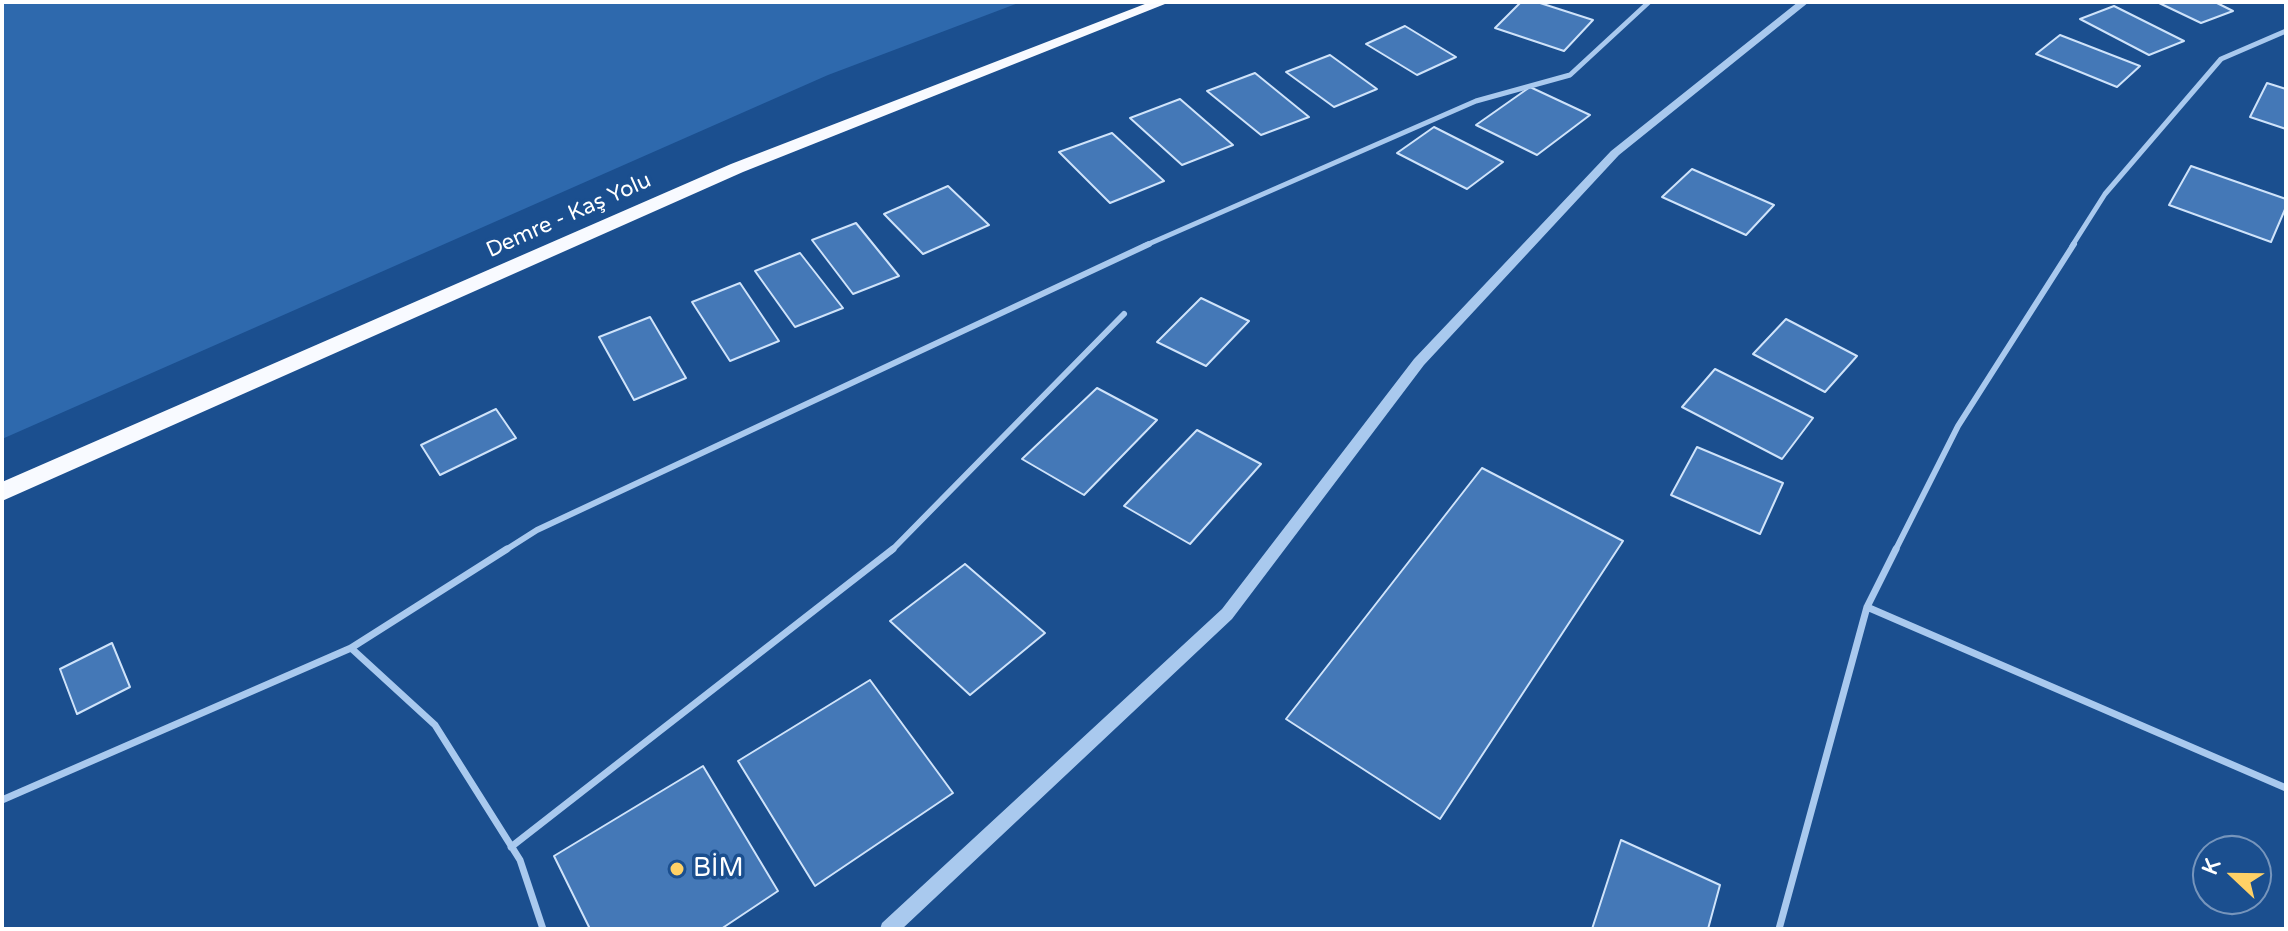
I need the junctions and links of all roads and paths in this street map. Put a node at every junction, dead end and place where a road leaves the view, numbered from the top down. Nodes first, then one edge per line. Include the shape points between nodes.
1 (1163, 2) edge
2 (1649, 2) edge
3 (1804, 2) edge
4 (2286, 31) edge
5 (1124, 314) dead end
6 (2, 492) edge
7 (1867, 607) junction
8 (351, 648) junction
9 (2286, 788) edge
10 (2, 800) edge
11 (511, 847) junction
12 (543, 929) edge
13 (889, 929) edge
14 (1779, 929) edge

1 - 6 highway, Demre - Kaş Yolu via 737,168
2 - 8 lane via 1570,75 1476,101 1131,252 537,530
3 - 13 street via 1615,153 1419,362 1227,614
4 - 7 lane via 2221,59 2105,194 1958,426
5 - 11 lane via 880,562
7 - 9 lane
7 - 14 lane
8 - 10 lane
8 - 11 lane via 435,725
11 - 12 lane

